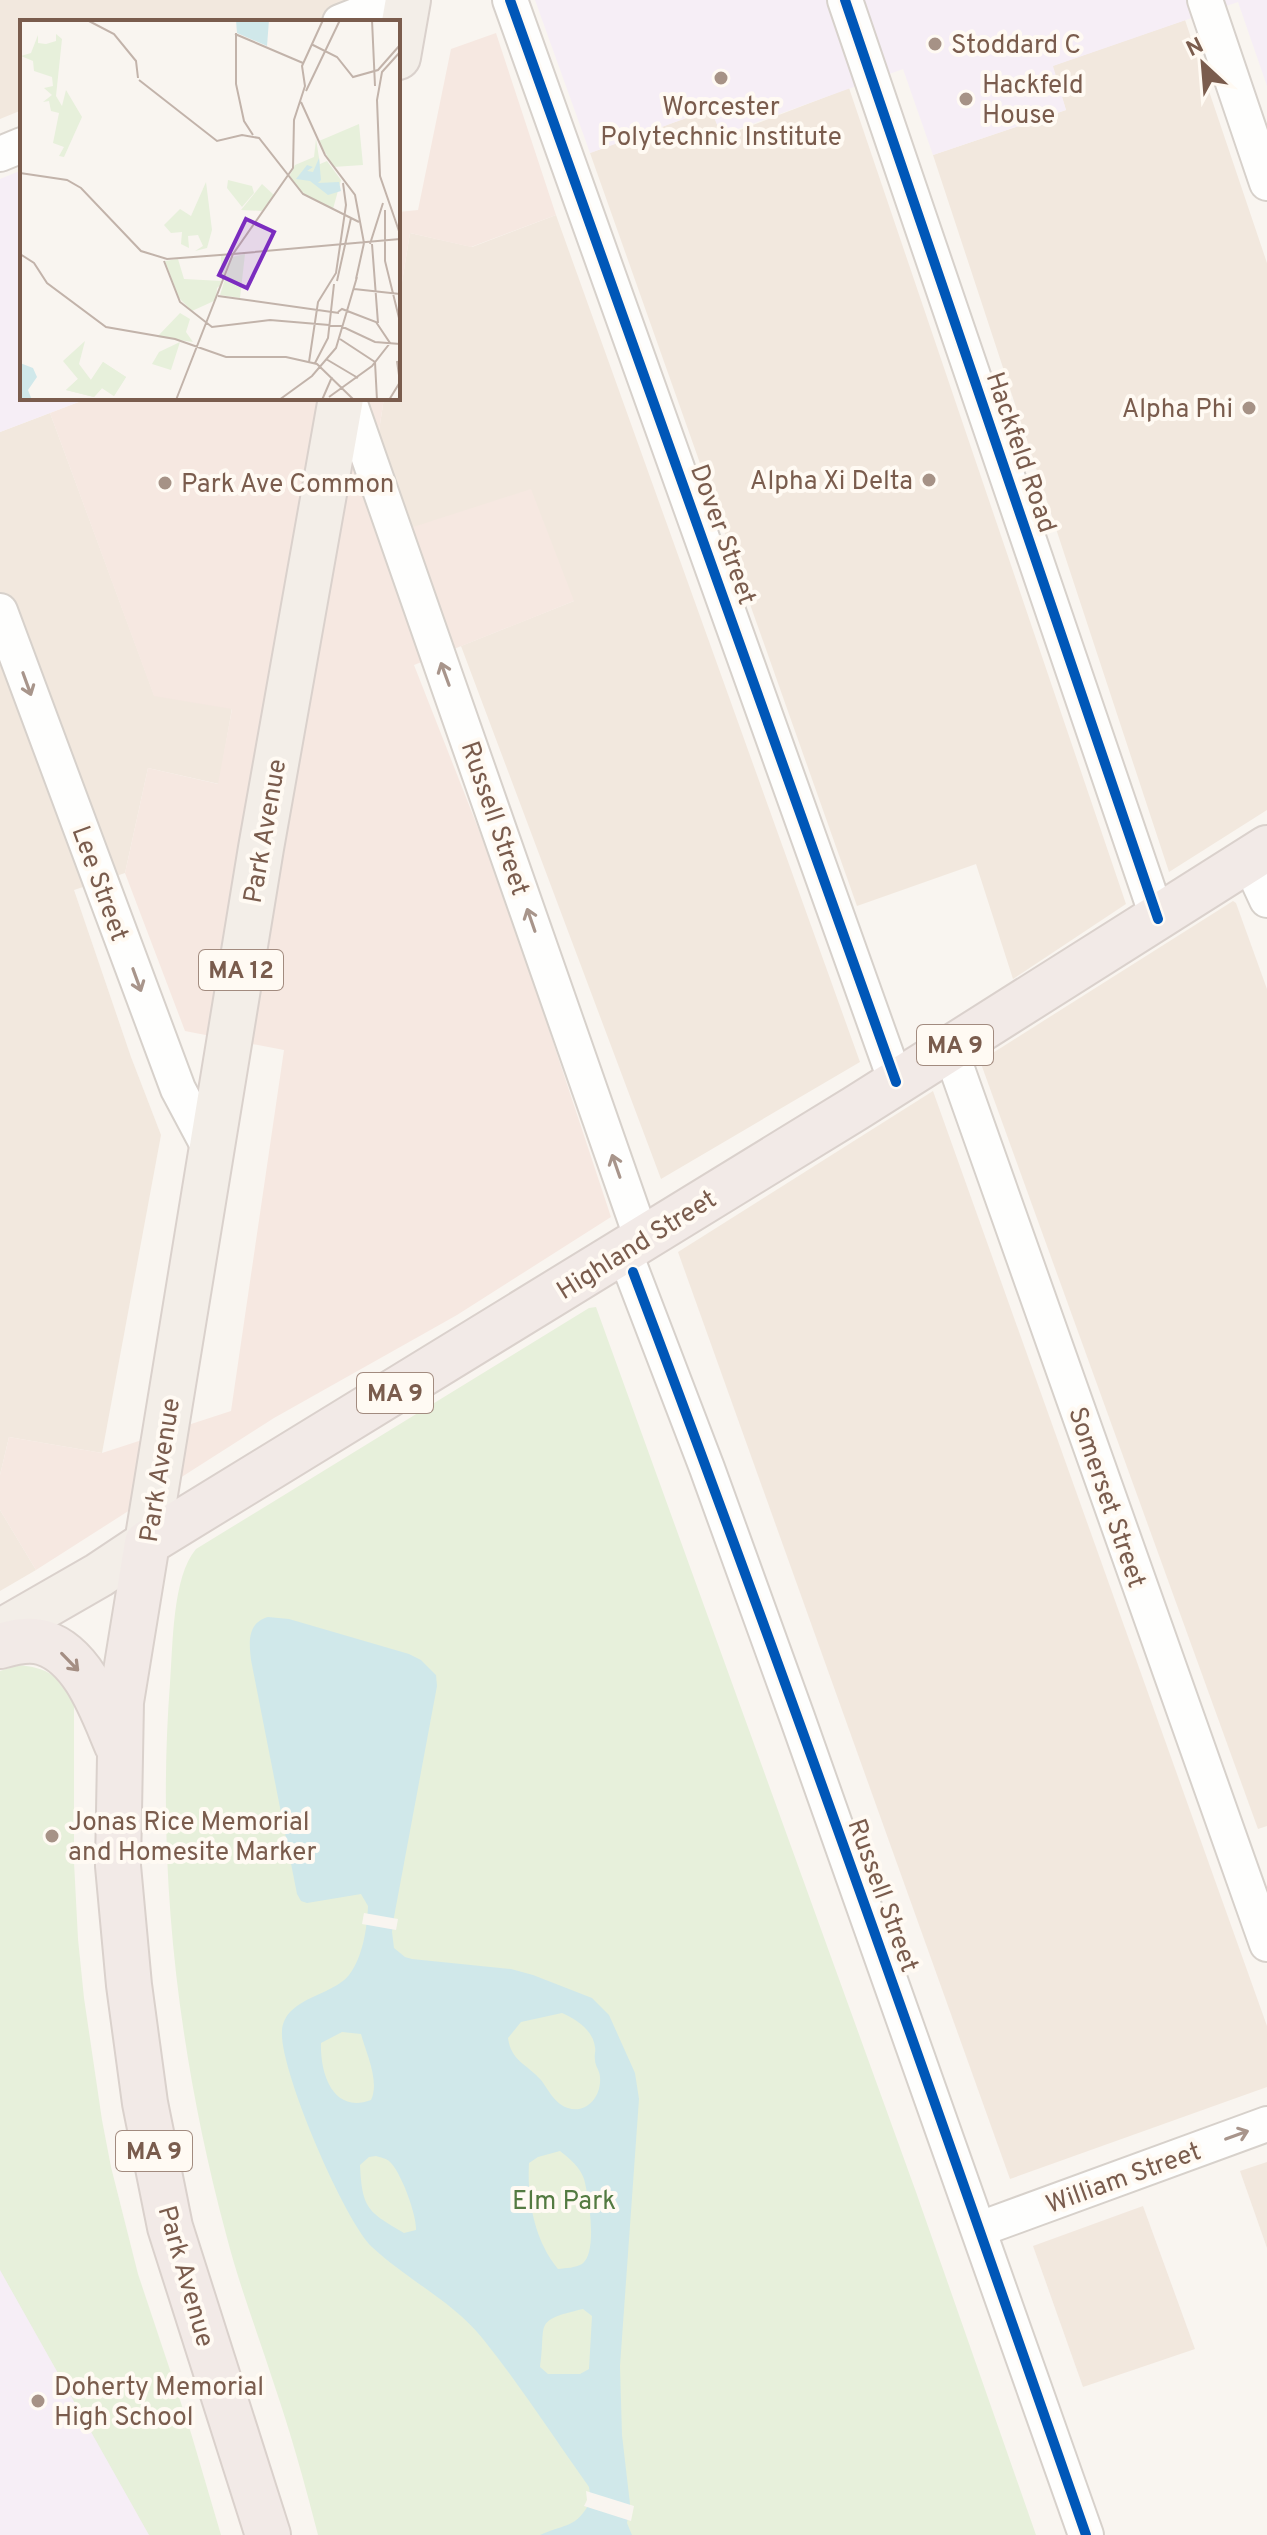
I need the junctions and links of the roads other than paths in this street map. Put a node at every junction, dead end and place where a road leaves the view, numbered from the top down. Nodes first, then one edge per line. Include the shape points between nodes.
1 (396, 0) edge
2 (408, 0) edge
3 (510, 0) edge
4 (845, 0) edge
5 (1205, 0) edge
6 (345, 20) edge
7 (400, 46) edge
8 (20, 146) edge
9 (0, 154) edge
10 (1267, 183) edge
11 (341, 400) edge
12 (349, 400) edge
13 (0, 611) edge
14 (1258, 853) edge
15 (1267, 900) edge
16 (1158, 919) junction
17 (950, 1049) junction
18 (896, 1082) junction
19 (211, 1151) junction
20 (633, 1245) junction
21 (147, 1543) junction
22 (0, 1632) edge
23 (0, 1646) edge
24 (120, 1752) junction
25 (1267, 1944) edge
26 (1267, 2124) edge
27 (980, 2229) junction
28 (268, 2535) edge
29 (1086, 2535) edge

1 - 6 street
2 - 7 main road
3 - 18 street, Dover Street
4 - 16 street, Hackfeld Road
5 - 10 street
8 - 9 street
11 - 19 main road, Park Avenue / MA 12
20 -> 12 street, Russell Street
13 -> 19 street, Lee Street via 178,1089
14 - 15 street
14 - 16 highway, Highland Street / MA 9
16 - 17 highway, Highland Street / MA 9
17 - 18 highway, Highland Street / MA 9
17 - 25 street, Somerset Street
18 - 20 highway, Highland Street / MA 9
19 - 21 main road, Park Avenue / MA 12
20 - 21 highway, Highland Street / MA 9
20 - 27 street, Russell Street via 707,1468
21 - 22 main road, Highland Street
21 - 24 highway, Park Avenue / MA 9 via 121,1702
23 -> 24 highway via 20,1640 43,1642 65,1656 92,1693
24 - 28 highway, Park Avenue / MA 9 via 121,1916 153,2146 181,2267
27 -> 26 street, William Street
27 - 29 street, Russell Street

